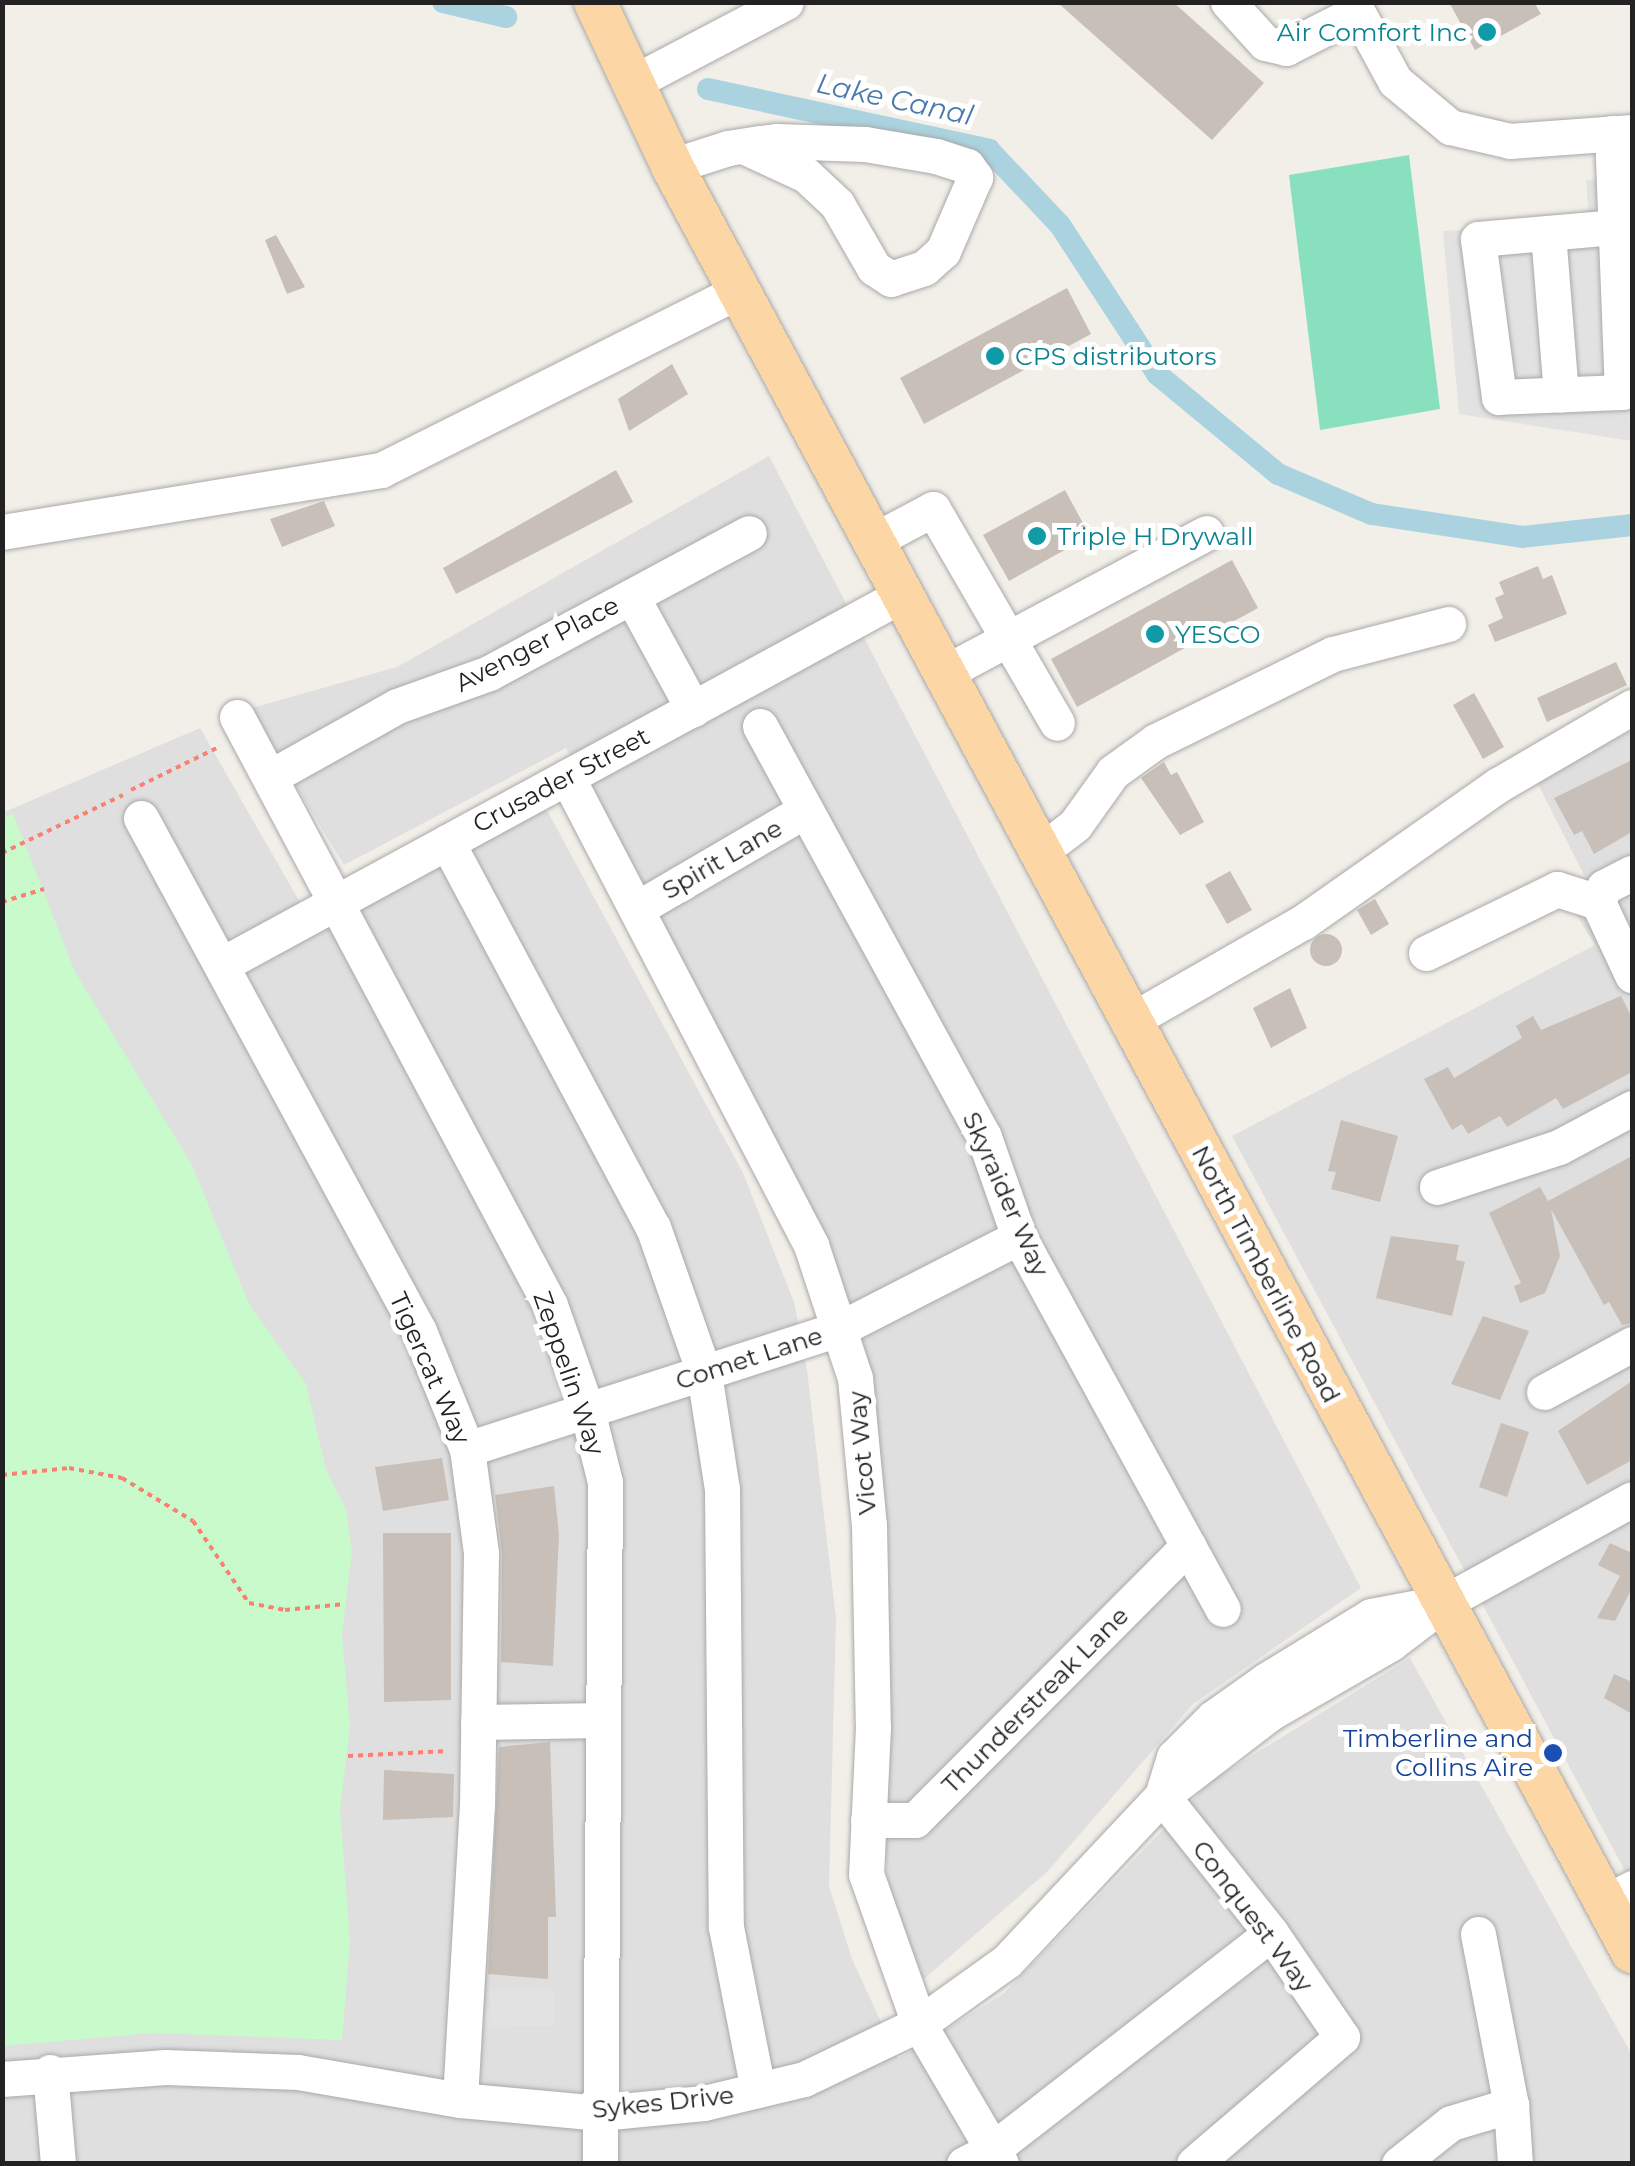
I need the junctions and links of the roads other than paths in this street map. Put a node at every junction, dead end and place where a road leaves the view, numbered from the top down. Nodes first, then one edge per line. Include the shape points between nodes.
1 (594, 2) edge
2 (786, 2) edge
3 (1228, 2) edge
4 (1355, 7) edge
5 (630, 84) junction
6 (1622, 133) edge
7 (742, 146) junction
8 (672, 166) junction
9 (1621, 204) edge
10 (1548, 233) junction
11 (739, 291) junction
12 (1561, 394) junction
13 (2, 532) edge
14 (749, 533) dead end
15 (1206, 534) dead end
16 (873, 541) junction
17 (902, 595) junction
18 (632, 597) junction
19 (1448, 624) dead end
20 (1008, 639) junction
21 (944, 673) junction
22 (1632, 708) edge
23 (693, 709) junction
24 (1056, 723) dead end
25 (760, 726) dead end
26 (231, 731) road end
27 (568, 776) junction
28 (270, 777) junction
29 (806, 810) junction
30 (141, 818) dead end
31 (448, 842) junction
32 (1040, 852) junction
33 (1632, 873) edge
34 (338, 901) junction
35 (1598, 902) junction
36 (638, 908) junction
37 (1426, 953) dead end
38 (220, 964) junction
39 (1632, 975) edge
40 (1130, 1021) junction
41 (1632, 1108) edge
42 (1437, 1187) dead end
43 (1020, 1237) junction
44 (839, 1329) junction
45 (1632, 1344) edge
46 (704, 1373) junction
47 (1544, 1392) dead end
48 (587, 1410) junction
49 (467, 1449) junction
50 (1632, 1499) edge
51 (1188, 1546) junction
52 (1444, 1602) junction
53 (1222, 1609) dead end
54 (603, 1720) junction
55 (478, 1738) junction
56 (1162, 1796) junction
57 (868, 1820) junction
58 (1619, 1895) edge
59 (1271, 1932) junction
60 (1478, 1934) dead end
61 (1632, 1952) edge
62 (920, 2024) junction
63 (50, 2072) junction
64 (2, 2079) edge
65 (758, 2090) junction
66 (460, 2100) junction
67 (1511, 2105) junction
68 (600, 2113) junction
69 (986, 2159) edge
70 (58, 2164) edge
71 (600, 2164) edge
72 (1194, 2164) edge
73 (1400, 2164) edge
74 (1515, 2164) edge

1 - 5 main road, North Timberline Road
2 - 5 street
3 - 4 street via 1264,43 1286,48
4 - 6 street via 1395,82 1450,127 1510,141
5 - 8 main road, North Timberline Road
6 - 9 street
7 - 7 street via 866,144 936,156 968,166 975,177 943,251 924,268 891,278 874,268 837,204 806,175
7 - 8 street
8 - 11 main road, North Timberline Road
9 - 10 street
9 - 12 street via 1622,392
10 - 12 street
10 - 12 street via 1478,239 1498,397
11 - 13 street via 380,470
11 - 16 main road, North Timberline Road
14 - 18 street, Avenger Place
15 - 20 street
16 - 17 main road, North Timberline Road
16 - 20 street via 933,509
17 - 21 main road, North Timberline Road
17 - 23 street, Crusader Street
18 - 23 street
18 - 28 street, Avenger Place via 489,672 397,706
19 - 32 street via 1333,654 1156,740 1112,772 1075,825
20 - 21 street
20 - 24 street
21 - 32 main road, North Timberline Road
22 - 40 street via 1498,785 1304,922
23 - 27 street, Crusader Street
25 - 29 street, Skyraider Way
26 - 28 street, Zeppelin Way
27 - 31 street, Crusader Street
27 - 36 street, Vicot Way
28 - 34 street, Zeppelin Way
29 - 36 street, Spirit Lane
29 - 43 street, Skyraider Way via 984,1137
30 - 38 street, Tigercat Way
31 - 34 street, Crusader Street
31 - 46 street via 653,1227
32 - 40 main road, North Timberline Road
33 - 35 street via 1604,886
34 - 38 street, Crusader Street
34 - 48 street, Zeppelin Way via 550,1305
35 - 37 street via 1556,889
35 - 39 street
36 - 44 street, Vicot Way via 810,1244
38 - 49 street, Tigercat Way via 419,1332
40 - 52 main road, North Timberline Road
41 - 42 street via 1559,1147
43 - 44 street, Comet Lane
43 - 51 street, Skyraider Way
44 - 46 street, Comet Lane
44 - 57 street, Vicot Way via 855,1378 869,1525
45 - 47 street
46 - 48 street, Comet Lane
46 - 65 street via 722,1488 726,1927
48 - 49 street, Comet Lane
48 - 54 street, Zeppelin Way via 605,1482
49 - 55 street, Tigercat Way via 481,1553
50 - 52 street
51 - 53 street, Skyraider Way
51 - 57 street, Thunderstreak Lane via 916,1820
52 - 56 street via 1370,1616 1265,1682 1213,1718 1174,1757
52 - 58 main road, North Timberline Road
54 - 55 street
54 - 68 street, Zeppelin Way
55 - 66 street, Tigercat Way
56 - 59 street, Conquest Way
56 - 62 street, Sykes Drive via 1007,1960
57 - 62 street, Vicot Way via 866,1874
58 - 61 main road, North Timberline Road
59 - 69 street
59 - 72 street, Conquest Way via 1342,2037
60 - 67 street
62 - 65 street, Sykes Drive via 804,2079
62 - 69 street, Vicot Way
63 - 64 street, Sykes Drive
63 - 66 street, Sykes Drive via 298,2072
63 - 70 street
65 - 68 street, Sykes Drive via 704,2103
66 - 68 street, Sykes Drive
67 - 73 street via 1450,2123
67 - 74 street
68 - 71 street, Zeppelin Way

